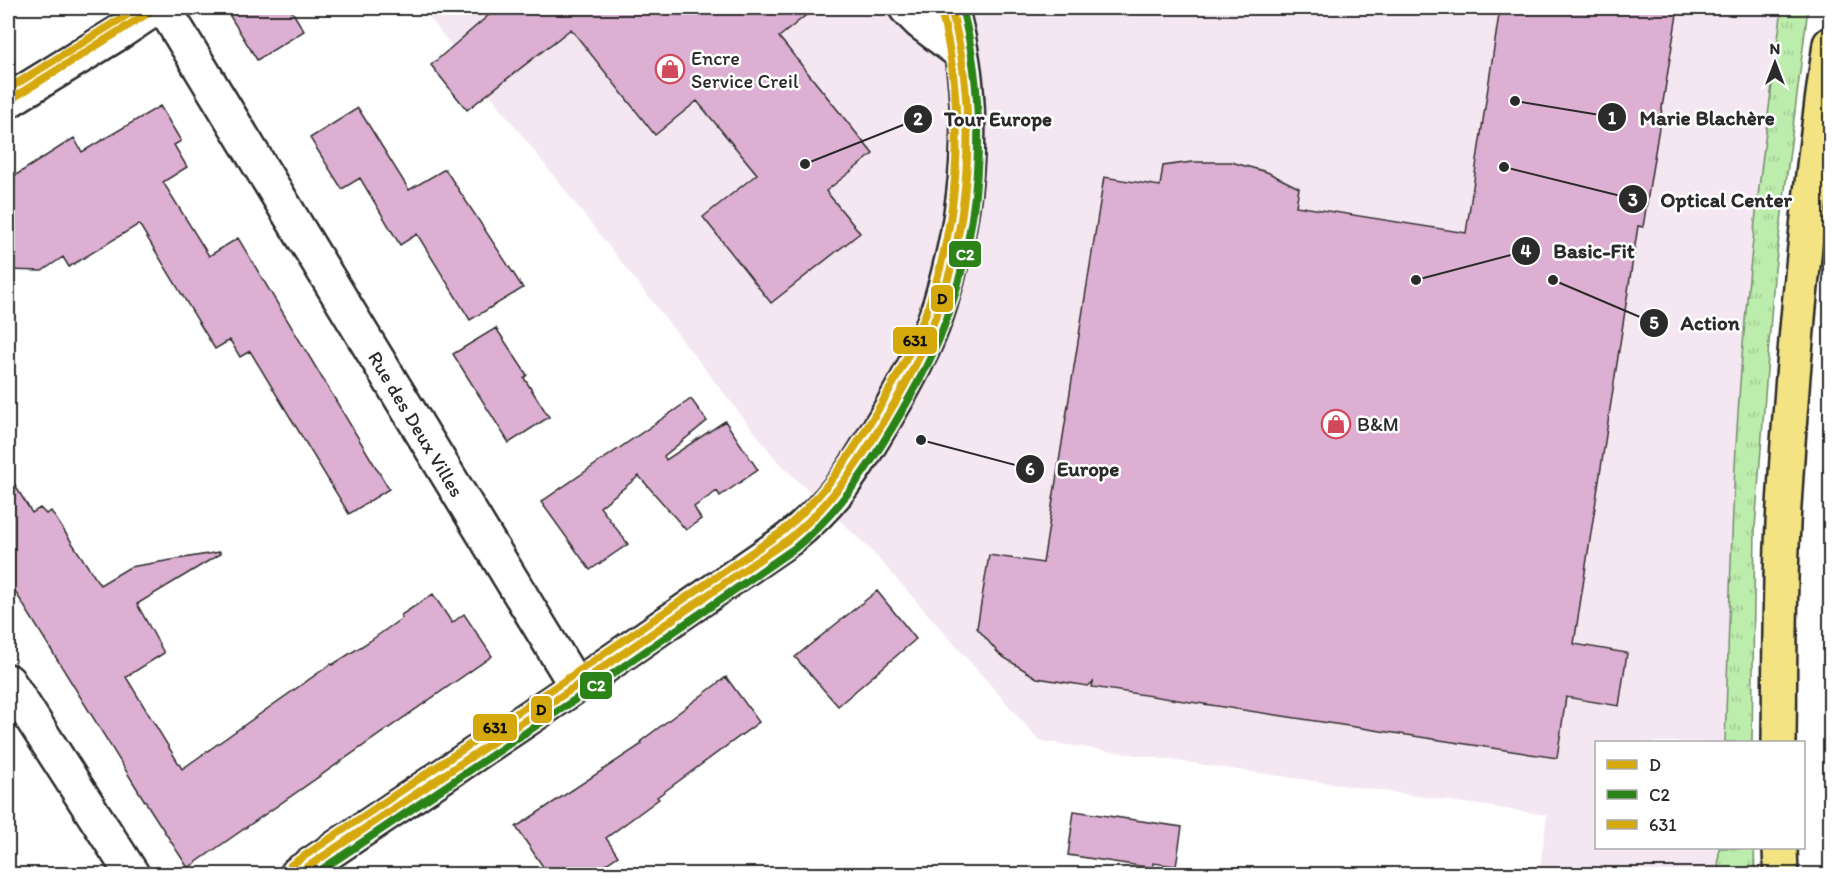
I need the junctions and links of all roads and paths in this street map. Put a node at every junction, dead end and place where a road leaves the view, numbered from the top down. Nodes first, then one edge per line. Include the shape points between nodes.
1 (156, 8) edge
2 (164, 8) edge
3 (906, 8) edge
4 (951, 8) edge
5 (1830, 44) edge
6 (961, 53) junction
7 (8, 101) edge
8 (8, 681) edge
9 (576, 686) junction
10 (1779, 741) edge
11 (1780, 849) edge
12 (132, 874) edge
13 (297, 874) edge
14 (1781, 874) edge

1 - 7 street
2 - 9 street, Rue des Deux Villes
3 - 6 street
4 - 6 street
5 - 10 highway via 1795,342 1783,518
6 - 9 street via 966,87 966,152 960,222 951,262 939,306 911,373 859,463 813,520
8 - 12 street
9 - 13 street
11 - 14 highway

